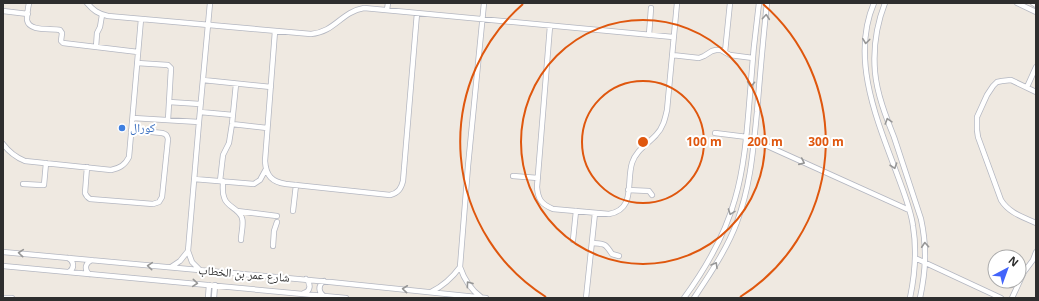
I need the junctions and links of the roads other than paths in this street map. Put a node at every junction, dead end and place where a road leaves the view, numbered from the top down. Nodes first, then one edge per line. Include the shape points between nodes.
1 (29, 3) edge
2 (87, 3) edge
3 (210, 3) edge
4 (388, 3) edge
5 (484, 3) edge
6 (677, 3) edge
7 (730, 3) edge
8 (759, 3) edge
9 (767, 3) edge
10 (874, 3) edge
11 (885, 3) edge
12 (1017, 3) edge
13 (1033, 3) edge
14 (1036, 5) edge
15 (651, 8) dead end
16 (387, 10) junction
17 (3, 11) edge
18 (1036, 12) edge
19 (417, 13) junction
20 (28, 14) junction
21 (102, 15) junction
22 (141, 19) junction
23 (482, 19) junction
24 (207, 25) junction
25 (550, 26) junction
26 (275, 31) junction
27 (649, 35) junction
28 (755, 35) junction
29 (764, 36) junction
30 (673, 37) junction
31 (96, 47) junction
32 (138, 52) junction
33 (725, 52) junction
34 (672, 55) junction
35 (753, 58) junction
36 (137, 63) junction
37 (1036, 66) edge
38 (203, 80) junction
39 (236, 84) junction
40 (270, 87) junction
41 (1027, 87) junction
42 (1036, 92) edge
43 (169, 102) junction
44 (200, 104) junction
45 (200, 112) junction
46 (233, 115) junction
47 (133, 118) junction
48 (168, 120) junction
49 (198, 122) junction
50 (232, 124) junction
51 (267, 128) junction
52 (131, 130) junction
53 (715, 133) dead end
54 (747, 137) junction
55 (754, 140) junction
56 (3, 144) edge
57 (46, 163) junction
58 (87, 167) junction
59 (266, 169) junction
60 (513, 176) dead end
61 (538, 178) junction
62 (194, 180) junction
63 (222, 181) junction
64 (23, 184) dead end
65 (296, 185) junction
66 (628, 190) junction
67 (652, 196) dead end
68 (736, 198) junction
69 (744, 201) junction
70 (909, 210) junction
71 (237, 211) junction
72 (293, 211) dead end
73 (576, 211) junction
74 (596, 213) junction
75 (277, 216) dead end
76 (277, 222) dead end
77 (1036, 223) edge
78 (241, 240) dead end
79 (573, 240) dead end
80 (592, 243) junction
81 (273, 246) dead end
82 (188, 251) junction
83 (3, 252) edge
84 (1036, 252) edge
85 (619, 256) dead end
86 (68, 258) junction
87 (916, 258) junction
88 (92, 260) junction
89 (926, 262) junction
90 (3, 266) edge
91 (460, 267) junction
92 (170, 268) junction
93 (200, 270) junction
94 (69, 272) junction
95 (89, 274) junction
96 (306, 279) junction
97 (324, 281) junction
98 (209, 285) junction
99 (215, 285) junction
100 (430, 292) junction
101 (303, 294) junction
102 (325, 296) junction
103 (3, 298) edge
104 (12, 298) edge
105 (208, 298) edge
106 (214, 298) edge
107 (346, 298) edge
108 (482, 298) edge
109 (486, 298) edge
110 (586, 298) edge
111 (684, 298) edge
112 (694, 298) edge
113 (910, 298) edge
114 (920, 298) edge
115 (1001, 298) edge
116 (1012, 298) edge

1 - 20 street
2 - 21 street
3 - 24 street
4 - 16 street
5 - 23 street
6 - 30 street
7 - 33 street
8 - 28 street
29 -> 9 street
10 -> 70 street via 867,30 866,75
89 -> 11 street via 921,219 889,125 876,74 875,46
12 - 18 street
13 - 14 street
15 - 27 street
16 - 19 street
16 - 26 street via 358,9 317,34
17 - 20 street
19 - 23 street
19 - 65 street via 402,186 390,194
20 - 31 street via 31,26 60,30 63,44
21 - 22 street
21 - 31 street
22 - 24 street
22 - 32 street
23 - 25 street
23 - 91 street
24 - 26 street
24 - 38 street
25 - 27 street
25 - 61 street
26 - 40 street
27 - 30 street
28 - 29 street
28 - 35 street
29 - 55 street
30 - 34 street
31 - 32 street
32 - 36 street
33 - 34 street via 716,50 699,58
33 - 35 street
34 - 66 street via 666,117 656,135 635,157
35 -> 54 street
36 - 43 street via 170,66 172,70
36 - 47 street
37 - 41 street
38 - 39 street
38 - 44 street
39 - 40 street
39 - 46 street
40 - 51 street
41 - 42 street
41 - 77 street via 1007,80 993,86 979,111 977,130 1004,204 1016,214
43 - 44 street
43 - 48 street
44 - 45 street
45 - 46 street
45 - 49 street
46 - 50 street
47 - 48 street
47 - 52 street
48 - 49 street
49 - 62 street
50 - 51 street
50 - 63 street via 229,143 223,155
51 - 59 street
52 - 58 street via 128,157 122,166 111,170
52 - 58 street via 162,133 167,136 162,197 159,202 153,204 90,199 85,193
53 - 54 street
54 - 68 street
55 - 69 street
55 -> 70 street
56 - 57 street via 18,158
57 - 58 street
57 - 64 street via 44,185
59 - 63 street via 260,180 254,184
59 - 65 street via 273,180
60 - 61 street
61 - 73 street via 538,195 546,206
62 - 63 street
62 - 82 street
63 - 71 street via 224,199
65 - 72 street
66 - 67 street via 649,192
66 - 74 street via 627,200 620,210 609,214
68 - 69 street
68 -> 111 street via 710,258
112 -> 69 street via 712,272 731,236
70 - 87 street
71 - 75 street
71 - 78 street via 242,220
73 - 74 street
73 - 79 street
74 - 80 street
76 - 81 street
80 - 85 street via 606,245 612,254
80 - 110 street
82 - 92 street
82 - 93 street via 192,262
86 -> 83 street, شارع عمر بن الخطاب
84 - 116 street
86 - 88 street, شارع عمر بن الخطاب
86 - 94 street via 73,265
87 - 89 street
87 - 113 street
92 -> 88 street, شارع عمر بن الخطاب
88 - 95 street via 86,267
89 - 114 street
89 - 115 street
90 - 94 street, شارع عمر بن الخطاب
91 - 100 street via 448,281
108 -> 91 street via 468,284
92 - 93 street, شارع عمر بن الخطاب
93 - 96 street, شارع عمر بن الخطاب
94 - 95 street, شارع عمر بن الخطاب
95 -> 98 street, شارع عمر بن الخطاب
96 - 97 street, شارع عمر بن الخطاب
96 - 101 street via 310,286
100 -> 97 street, شارع عمر بن الخطاب
97 - 102 street via 319,287
98 - 99 street, شارع عمر بن الخطاب
98 - 105 street
99 - 101 street, شارع عمر بن الخطاب
99 - 106 street
100 - 108 street, شارع عمر بن الخطاب
101 - 102 street, شارع عمر بن الخطاب
102 - 107 street, شارع عمر بن الخطاب
103 - 104 street
108 - 109 street, شارع عمر بن الخطاب

